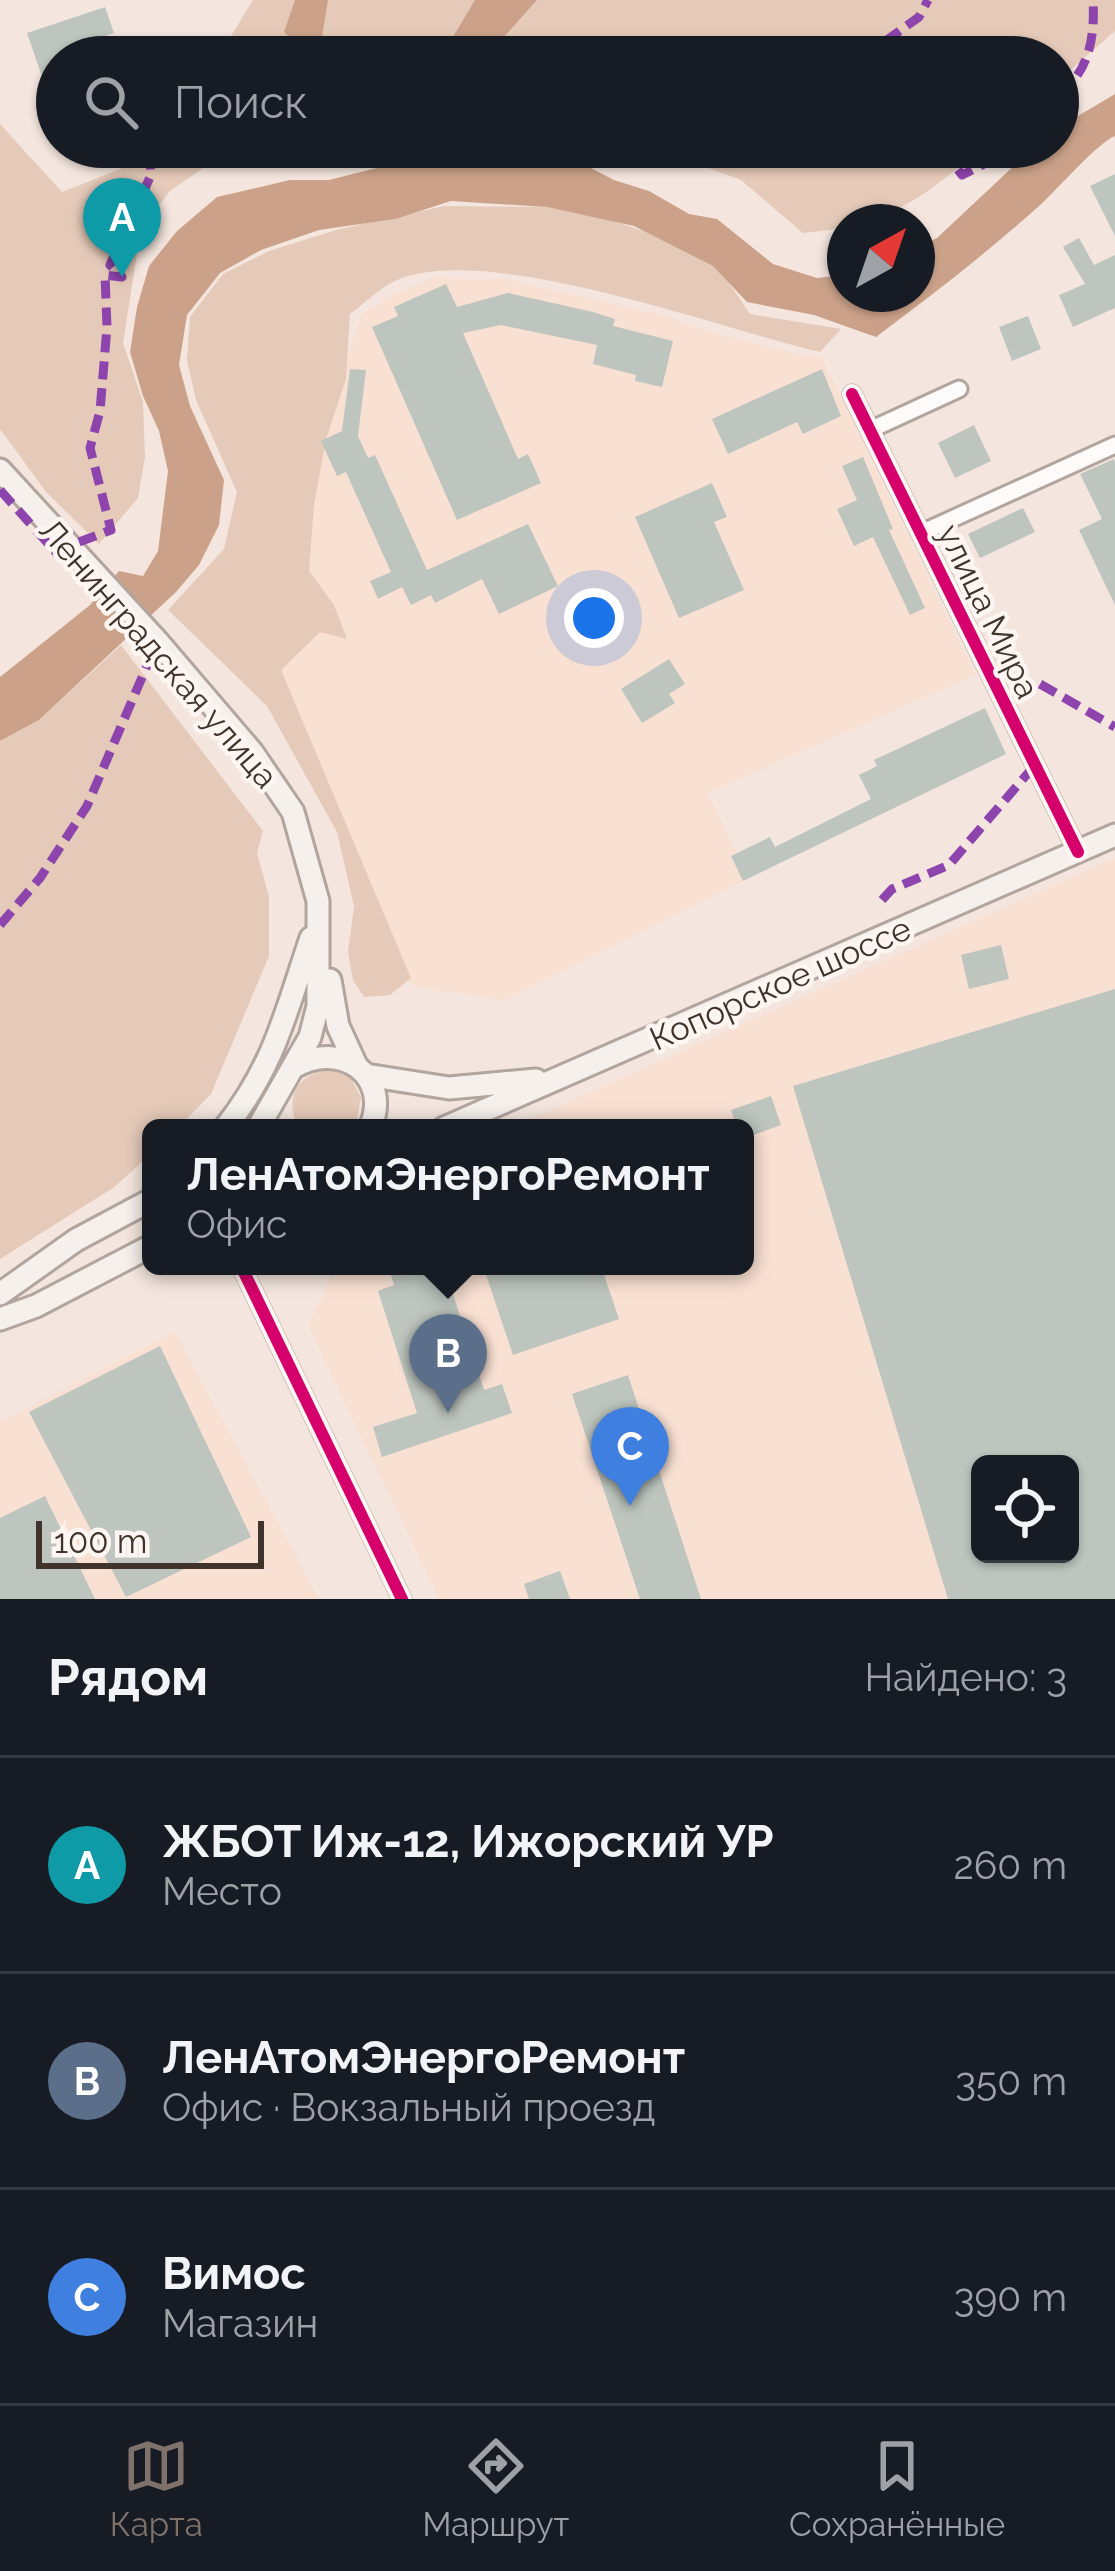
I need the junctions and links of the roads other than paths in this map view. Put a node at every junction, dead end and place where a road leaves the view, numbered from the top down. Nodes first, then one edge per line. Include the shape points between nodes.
1 (958, 389) dead end
2 (852, 394) dead end
3 (870, 430) junction
4 (1115, 445) edge
5 (0, 470) edge
6 (921, 533) junction
7 (1115, 836) edge
8 (1078, 852) junction
9 (320, 914) junction
10 (294, 1067) junction
11 (361, 1070) junction
12 (561, 1078) junction
13 (276, 1103) junction
14 (231, 1119) edge
15 (264, 1119) edge
16 (280, 1119) edge
17 (374, 1119) edge
18 (465, 1119) edge
19 (142, 1204) edge
20 (142, 1251) edge
21 (245, 1275) edge
22 (0, 1294) edge
23 (0, 1319) edge
24 (402, 1599) edge

1 - 3 street
2 - 3 street, улица Мира
3 - 6 street, улица Мира
4 - 6 street
5 - 9 main road, Ленинградская улица via 280,789 311,865
6 - 8 street, улица Мира
7 - 8 main road, Копорское шоссе
8 - 12 main road, Копорское шоссе
9 - 10 main road via 318,1006
9 - 11 main road via 332,1003
9 - 14 main road via 273,1051
10 - 11 main road via 324,1055
10 - 13 main road
11 - 12 main road via 449,1088
11 - 17 main road via 375,1094
12 - 18 main road, Копорское шоссе
13 - 15 main road
13 - 16 main road
19 - 22 main road
20 - 23 main road
21 - 24 street

